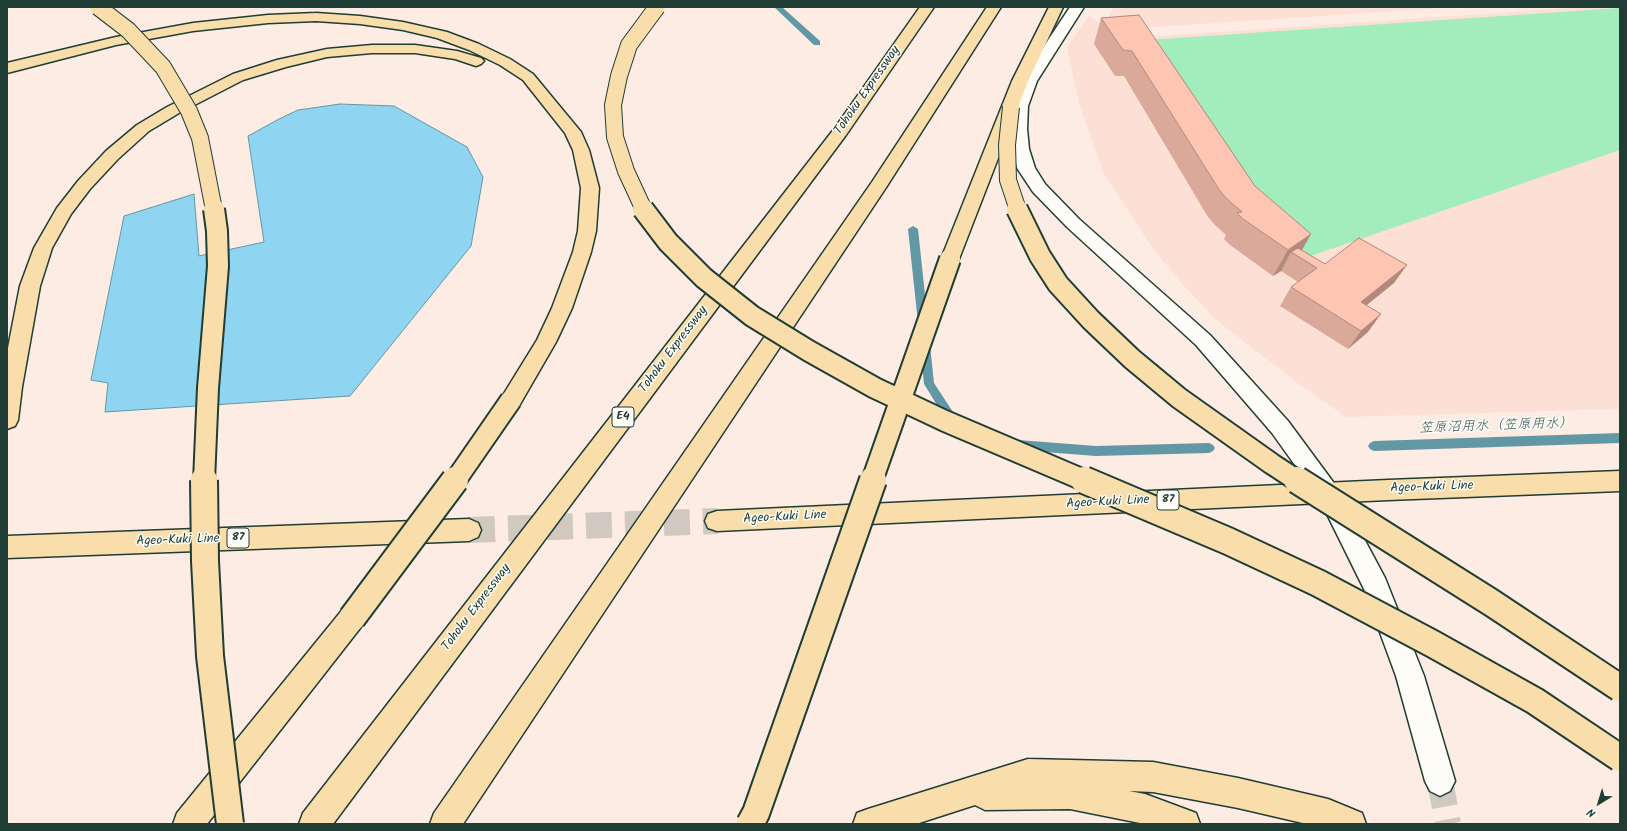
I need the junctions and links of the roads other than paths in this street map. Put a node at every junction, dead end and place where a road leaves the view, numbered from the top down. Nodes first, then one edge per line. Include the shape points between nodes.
1 (98, 7) edge
2 (657, 7) edge
3 (927, 7) edge
4 (994, 7) edge
5 (1056, 7) edge
6 (1078, 7) edge
7 (7, 68) edge
8 (540, 92) junction
9 (1011, 107) junction
10 (7, 420) edge
11 (1620, 481) edge
12 (1328, 493) junction
13 (717, 522) tunnel mouth
14 (469, 530) tunnel mouth
15 (7, 547) edge
16 (1620, 688) edge
17 (1620, 758) edge
18 (1440, 781) tunnel mouth
19 (962, 795) junction
20 (188, 824) edge
21 (230, 824) edge
22 (314, 824) edge
23 (445, 824) edge
24 (750, 824) edge
25 (868, 824) edge
26 (1185, 824) edge
27 (1351, 824) edge

1 - 21 main road, bridge via 146,48 176,87 200,138 213,198 218,266 204,465 205,561 210,656
2 - 17 main road, bridge via 629,45 619,76 614,105 614,137 641,206 664,236 704,278 752,316 875,388 945,421 1228,541 1318,583 1535,701
3 - 22 main road, Tohoku Expressway / E4 via 840,132
4 - 23 main road via 878,186
5 - 9 main road via 1020,81
6 - 12 street via 1029,81 1020,106 1018,128 1026,168 1039,188 1072,223 1195,331 1280,427
7 - 8 main road via 161,32 234,22 316,17 403,26 442,35 505,62 528,77
8 - 10 main road via 496,68 457,55 415,49 327,53 282,63 238,78 143,128 112,155 84,185 63,212 43,248 30,286
8 - 20 main road, bridge via 573,132 581,150 590,188 587,231 582,252 565,301 546,342 511,400 439,503 352,618
9 - 16 main road, bridge via 1007,145 1008,180 1018,210 1040,256 1058,284 1091,320 1179,398 1272,464 1492,603
9 - 24 main road, bridge via 950,259
11 - 12 main road, Ageo-Kuki Line / 87
12 - 13 main road, Ageo-Kuki Line / 87
12 - 18 street via 1376,586 1410,676
14 - 15 main road, Ageo-Kuki Line / 87
19 - 25 main road
19 - 26 main road via 1070,794 1145,809
19 - 27 main road via 1028,774 1153,777 1238,793 1321,813

